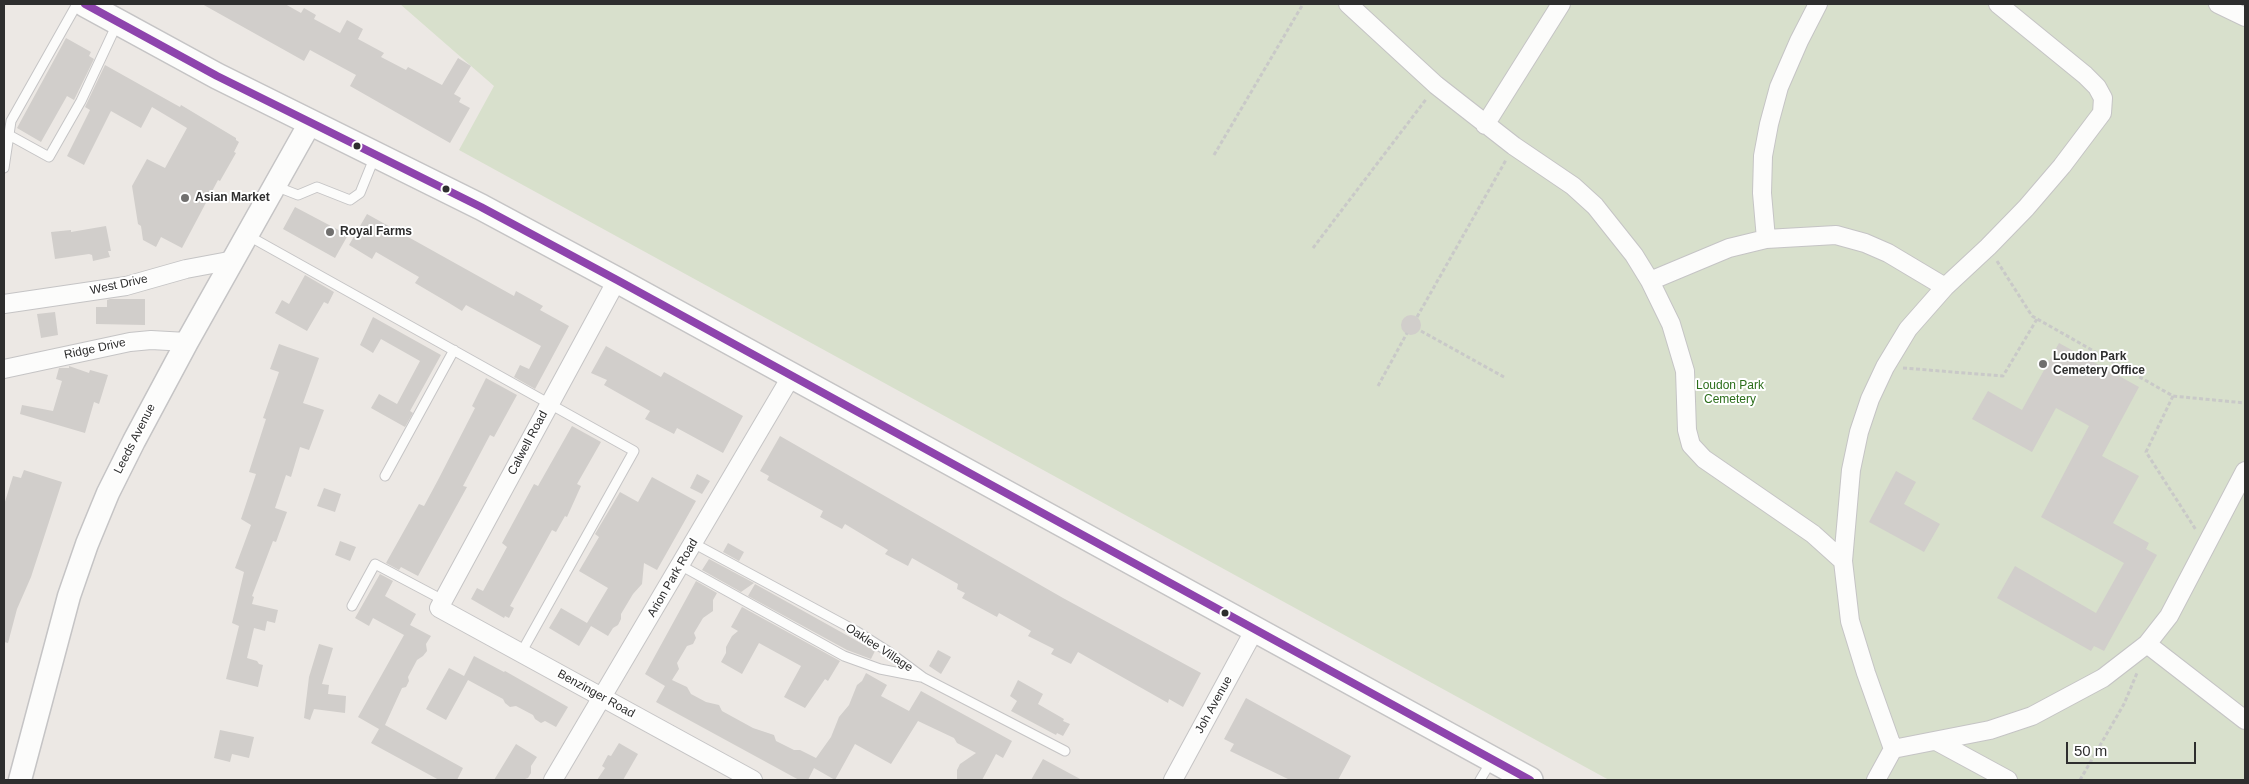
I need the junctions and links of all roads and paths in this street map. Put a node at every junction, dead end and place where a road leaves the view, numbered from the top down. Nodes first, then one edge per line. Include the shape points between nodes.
1 (77, 4) edge
2 (85, 4) edge
3 (1303, 4) edge
4 (1348, 4) edge
5 (1561, 4) edge
6 (1818, 4) edge
7 (1998, 4) edge
8 (2218, 4) edge
9 (2245, 17) edge
10 (118, 22) junction
11 (1436, 85) junction
12 (310, 123) junction
13 (1485, 125) junction
14 (9, 135) junction
15 (1514, 146) junction
16 (1214, 155) dead end
17 (375, 156) junction
18 (4, 168) edge
19 (274, 186) junction
20 (247, 235) junction
21 (1766, 239) junction
22 (1988, 247) junction
23 (1312, 248) dead end
24 (234, 260) junction
25 (618, 280) junction
26 (1650, 281) junction
27 (1945, 287) junction
28 (4, 304) edge
29 (1416, 317) dead end
30 (2037, 319) junction
31 (1421, 331) dead end
32 (1407, 333) dead end
33 (187, 342) junction
34 (454, 350) junction
35 (1885, 367) junction
36 (4, 369) edge
37 (792, 375) junction
38 (1504, 377) dead end
39 (1378, 386) dead end
40 (2173, 396) junction
41 (2245, 403) edge
42 (549, 404) junction
43 (385, 476) dead end
44 (2243, 483) edge
45 (693, 543) junction
46 (2206, 546) junction
47 (1843, 561) junction
48 (680, 565) junction
49 (441, 604) junction
50 (352, 606) dead end
51 (1255, 629) junction
52 (2147, 644) junction
53 (521, 653) junction
54 (924, 678) junction
55 (602, 697) junction
56 (2245, 720) edge
57 (1938, 742) junction
58 (1893, 748) junction
59 (1065, 751) dead end
60 (1486, 770) edge
61 (20, 780) edge
62 (554, 780) edge
63 (753, 780) edge
64 (1173, 780) edge
65 (1530, 780) edge
66 (1876, 780) edge
67 (2008, 780) edge
68 (2080, 780) edge

1 - 14 lane via 11,121
2 - 10 main road
3 - 16 path
4 - 11 street
5 - 13 street
6 - 21 street via 1779,87 1769,124 1763,156 1762,193
7 - 22 street via 2085,74 2103,98 2102,112 2056,173
8 - 9 street
10 - 12 main road
10 - 14 lane via 81,101 49,157
11 - 13 street
11 - 23 path
12 - 17 main road
12 - 19 street, Leeds Avenue
13 - 15 street
14 - 18 lane
15 - 26 street via 1573,186 1595,206
15 - 29 path
17 - 19 lane via 360,192 350,200 317,187 298,195
17 - 25 main road
19 - 20 street, Leeds Avenue
20 - 24 street, Leeds Avenue
20 - 34 lane
21 - 26 street via 1729,248
21 - 27 street via 1836,235 1865,243
22 - 27 street
22 - 30 path
24 - 28 street, West Drive via 186,268 126,286
24 - 33 street, Leeds Avenue
25 - 37 main road
25 - 42 street, Calwell Road
26 - 47 street via 1671,324 1685,371 1687,430 1691,445 1704,459 1813,534
27 - 35 street via 1908,329
30 - 35 path via 2003,376
30 - 40 path
31 - 38 path
32 - 39 path
33 - 36 street, Ridge Drive via 130,342
33 - 61 street, Leeds Avenue via 108,493 87,544 69,596
34 - 42 lane
34 - 43 lane
35 - 47 street via 1870,399 1855,451
37 - 45 street, Arion Park Road
37 - 51 main road
40 - 41 path
40 - 46 path via 2146,452
42 - 49 street, Calwell Road
42 - 53 lane via 634,451
44 - 46 street
45 - 48 street, Arion Park Road
45 - 54 lane, Oaklee Village via 856,631
46 - 52 street via 2169,616
47 - 58 street via 1850,622
48 - 54 lane via 844,656 880,669
48 - 55 street, Arion Park Road
49 - 50 lane via 375,564
49 - 53 street, Benzinger Road
51 - 60 main road
51 - 64 street, Joh Avenue
52 - 56 street
52 - 57 street via 2103,678 2032,716
52 - 68 path via 2124,704
53 - 55 street, Benzinger Road
54 - 59 lane, Oaklee Village
55 - 62 street, Arion Park Road
55 - 63 street, Benzinger Road
57 - 58 street
57 - 67 street
58 - 66 street
60 - 65 main road

